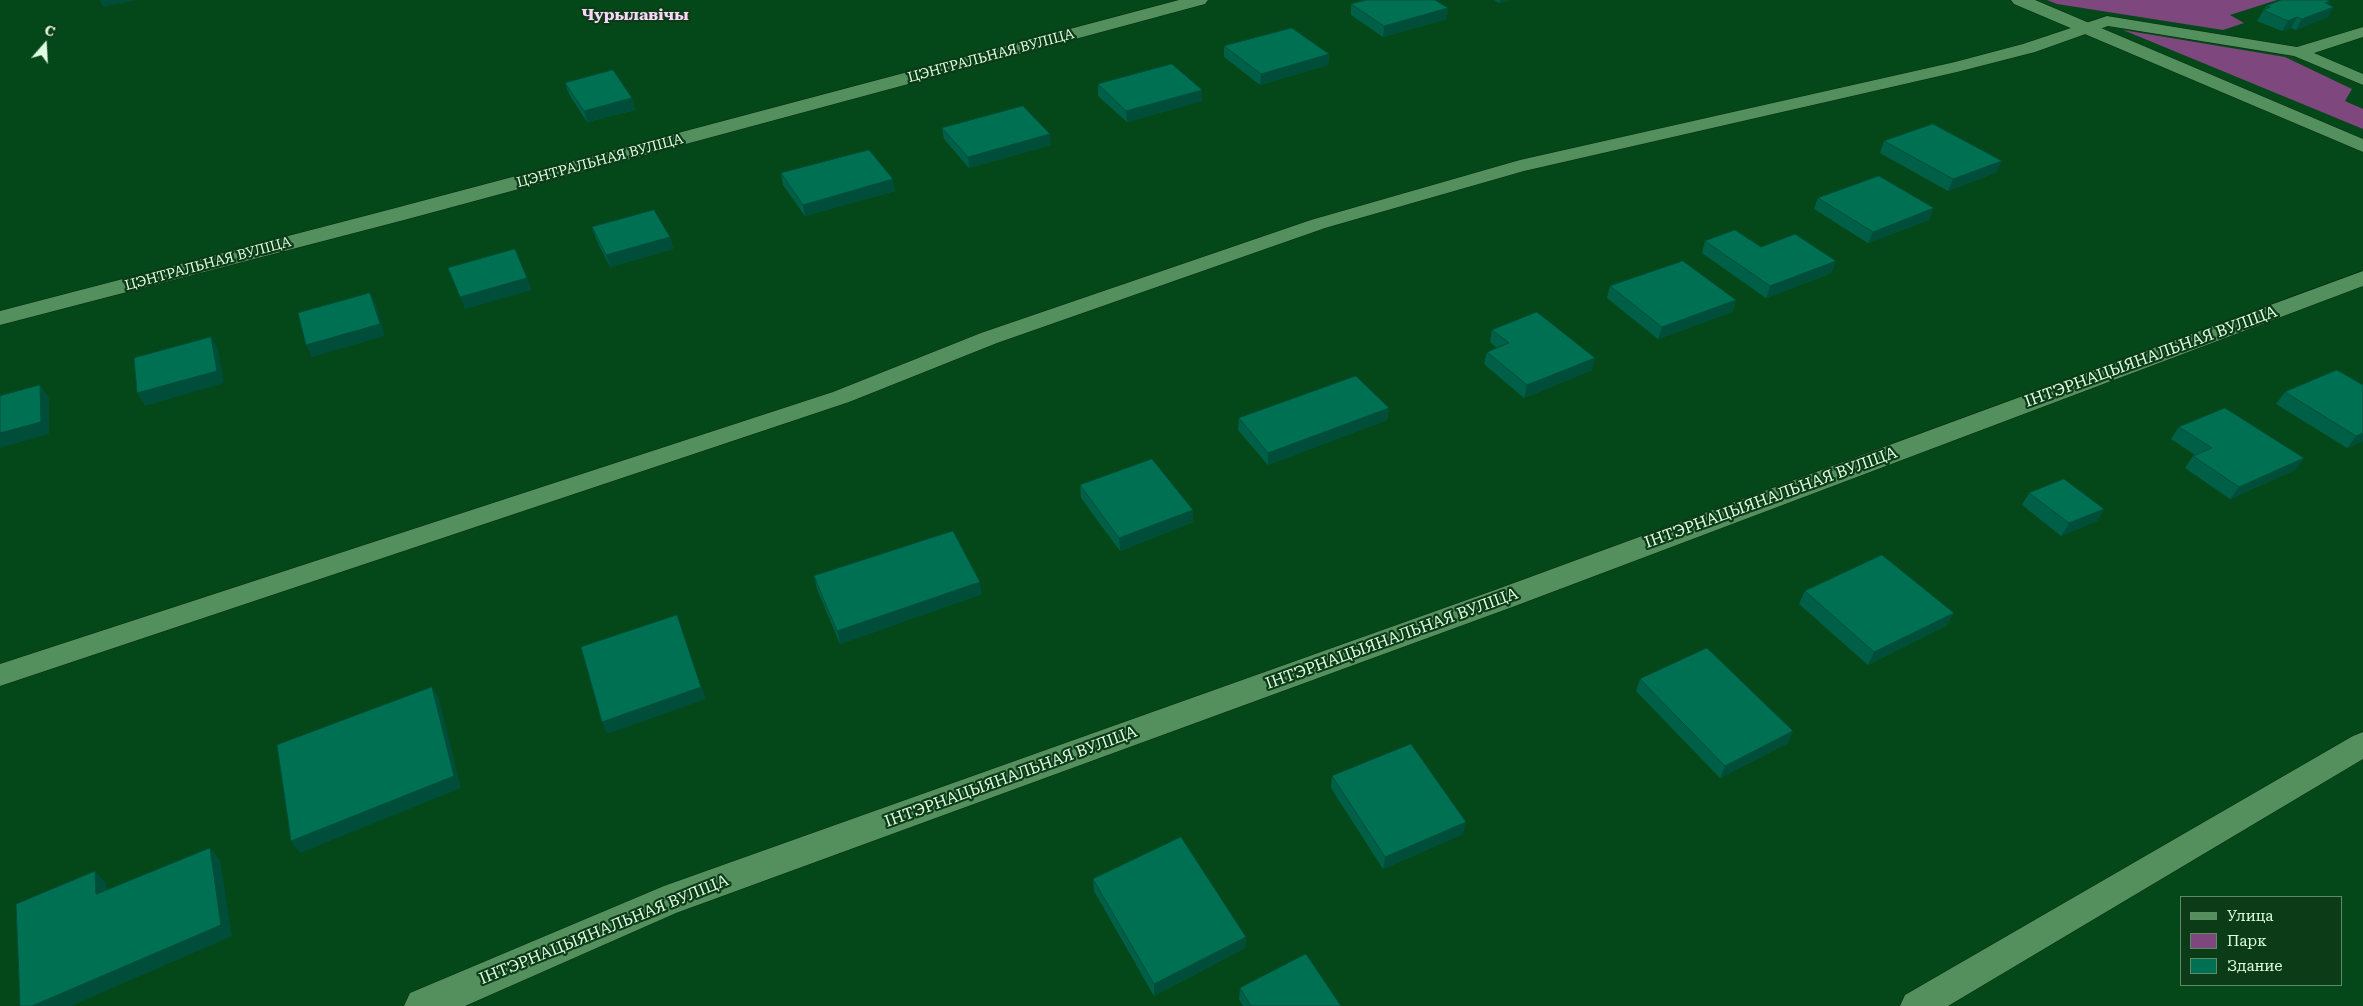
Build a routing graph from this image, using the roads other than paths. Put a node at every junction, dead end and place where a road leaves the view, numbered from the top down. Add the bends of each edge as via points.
1 (1199, 0) edge
2 (2020, 0) edge
3 (2085, 27) junction
4 (2363, 32) edge
5 (2298, 52) junction
6 (2363, 80) edge
7 (2363, 146) edge
8 (2363, 278) edge
9 (0, 318) edge
10 (0, 675) edge
11 (2363, 744) edge
12 (423, 1006) edge
13 (1917, 1006) edge

1 - 9 street, ЦЭНТРАЛЬНАЯ ВУЛІЦА via 406,213
2 - 3 street
3 - 5 lane via 2107,21
3 - 7 street
3 - 10 lane via 2029,48 1957,67 1520,166 1318,224 989,338 841,397
4 - 5 lane
5 - 6 lane
8 - 12 street, ІНТЭРНАЦЫЯНАЛЬНАЯ ВУЛІЦА via 1505,598 664,902
11 - 13 lane

